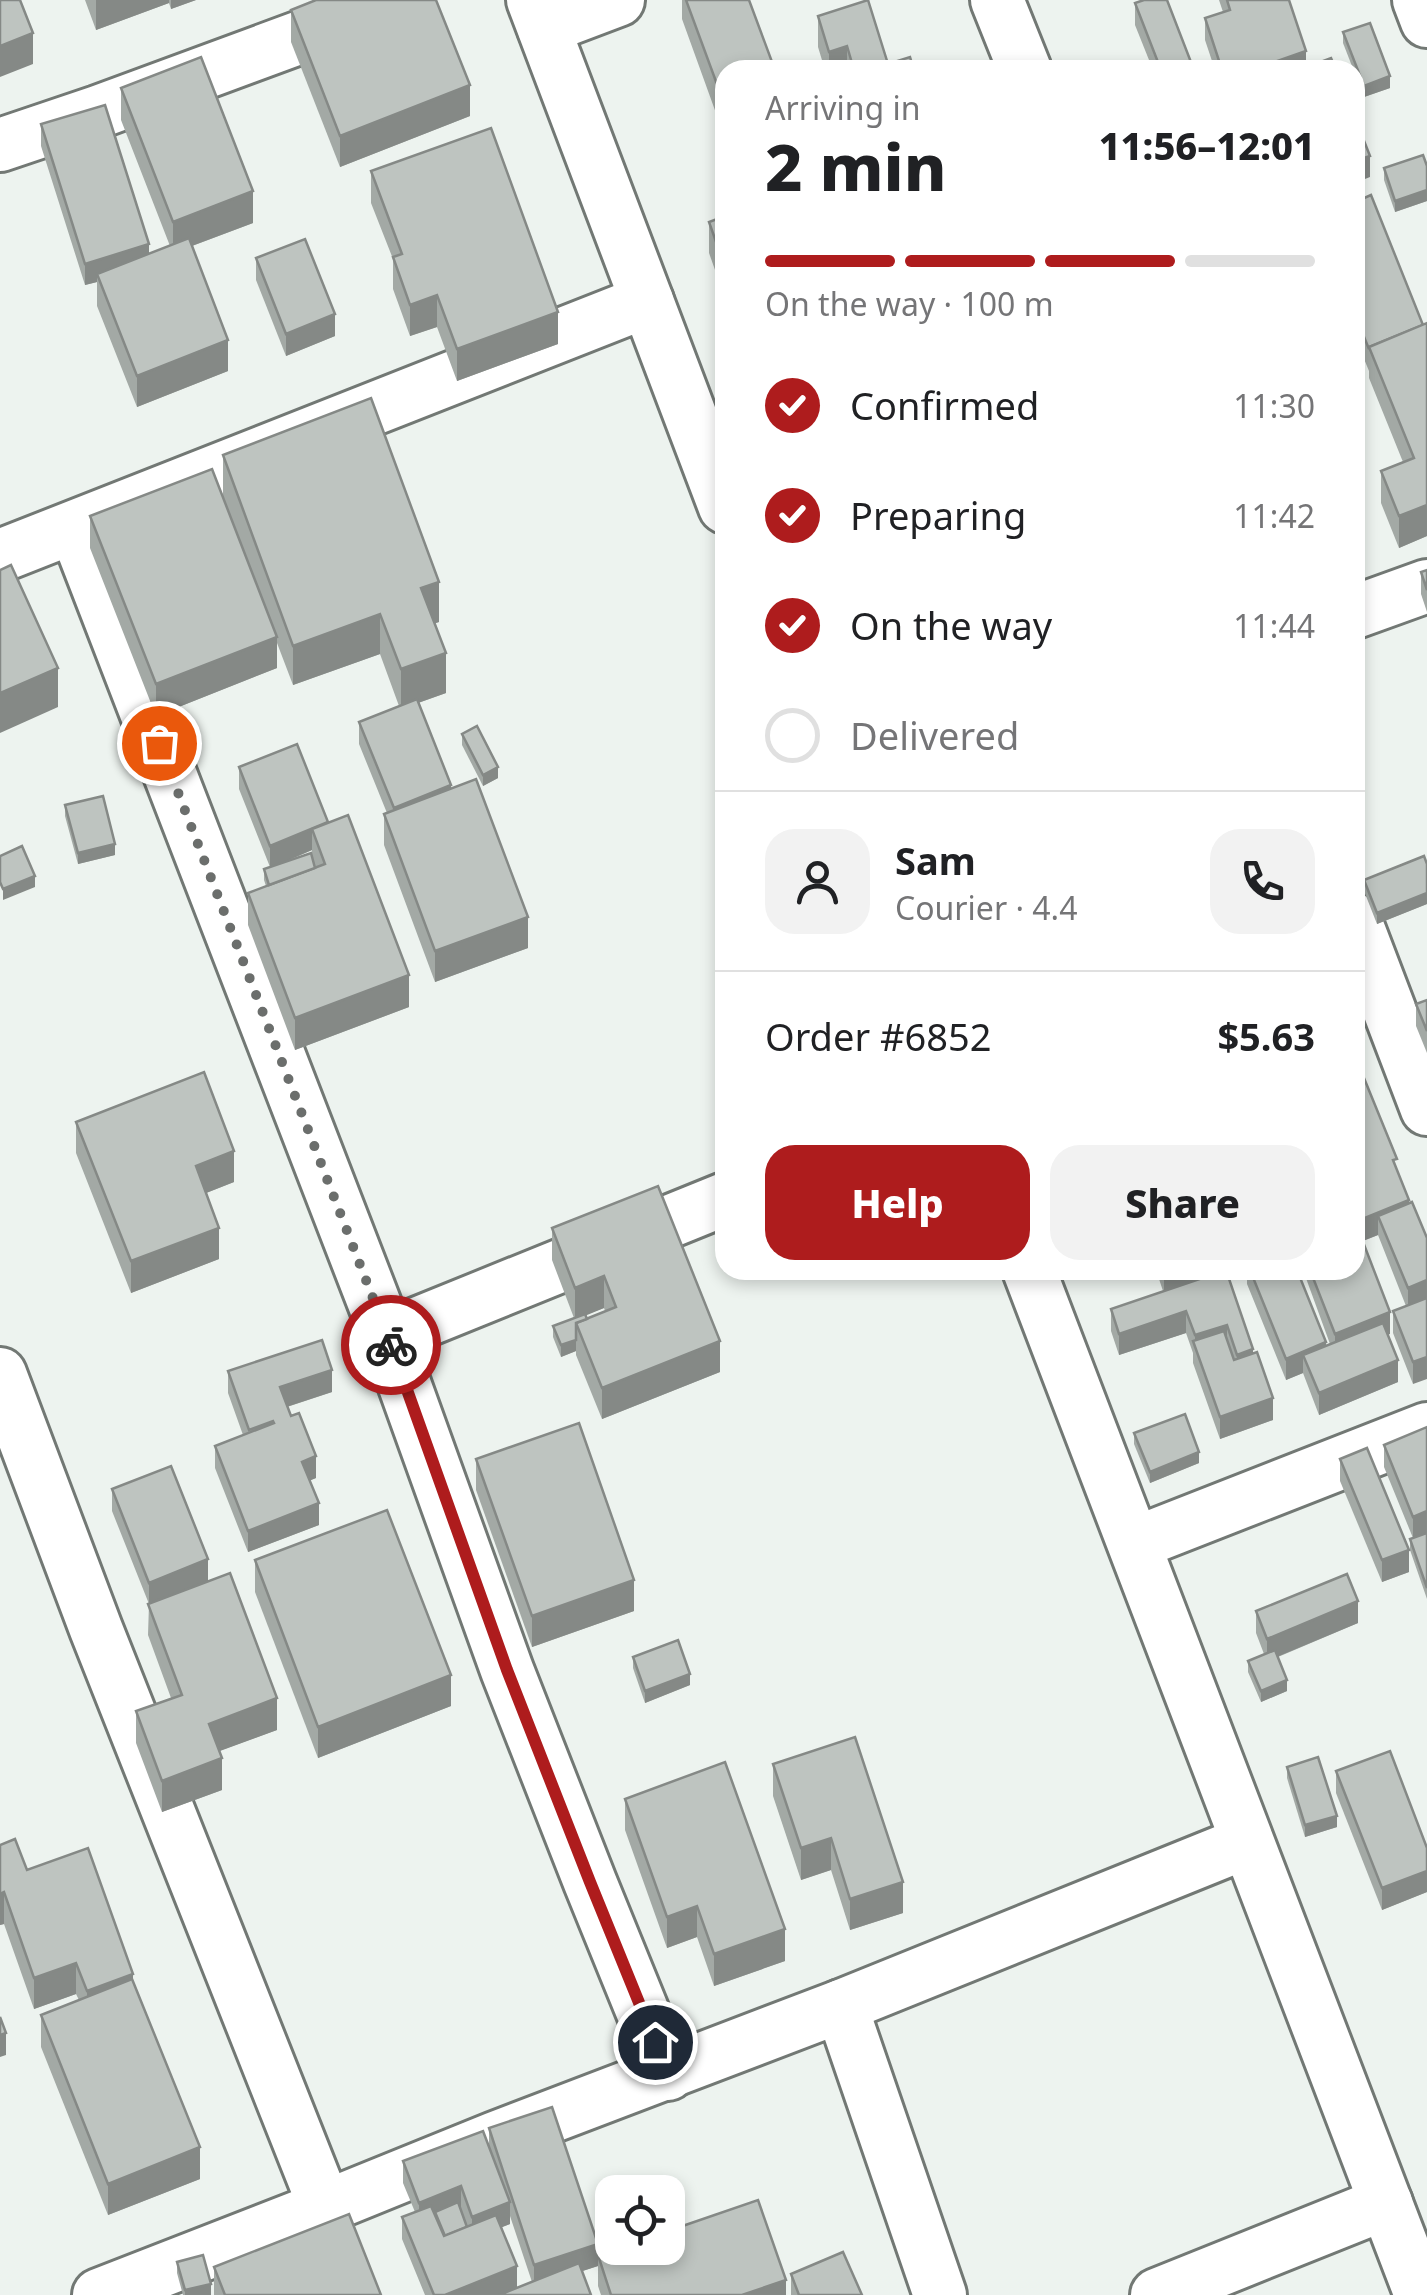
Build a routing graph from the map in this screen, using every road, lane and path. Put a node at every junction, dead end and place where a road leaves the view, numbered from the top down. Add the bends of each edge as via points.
1 (400, 0) edge
2 (618, 0) edge
3 (997, 0) edge
4 (1419, 0) edge
5 (539, 14) edge
6 (1427, 21) edge
7 (1021, 60) edge
8 (0, 145) edge
9 (648, 300) junction
10 (715, 480) edge
11 (75, 528) junction
12 (0, 556) edge
13 (1427, 586) edge
14 (1365, 608) edge
15 (1365, 946) edge
16 (1427, 1109) edge
17 (715, 1203) edge
18 (1034, 1280) edge
19 (388, 1336) junction
20 (0, 1374) edge
21 (1427, 1429) edge
22 (10, 1432) edge
23 (1136, 1543) junction
24 (1247, 1842) junction
25 (841, 2006) junction
26 (668, 2074) junction
27 (1386, 2203) junction
28 (325, 2207) junction
29 (1423, 2294) edge
30 (99, 2295) edge
31 (940, 2295) edge
32 (1156, 2295) edge

1 - 8 street
2 - 5 street
3 - 7 street
4 - 6 street
5 - 9 street
9 - 10 street
9 - 11 street
11 - 12 street
11 - 19 street
13 - 14 street
15 - 16 street
17 - 19 street
18 - 23 street
19 - 26 street via 507,1670
20 - 22 street
21 - 23 street
22 - 28 street via 96,1629
23 - 24 street
24 - 25 street
24 - 27 street
25 - 26 street
25 - 31 street
26 - 28 street
27 - 29 street
27 - 32 street
28 - 30 street

